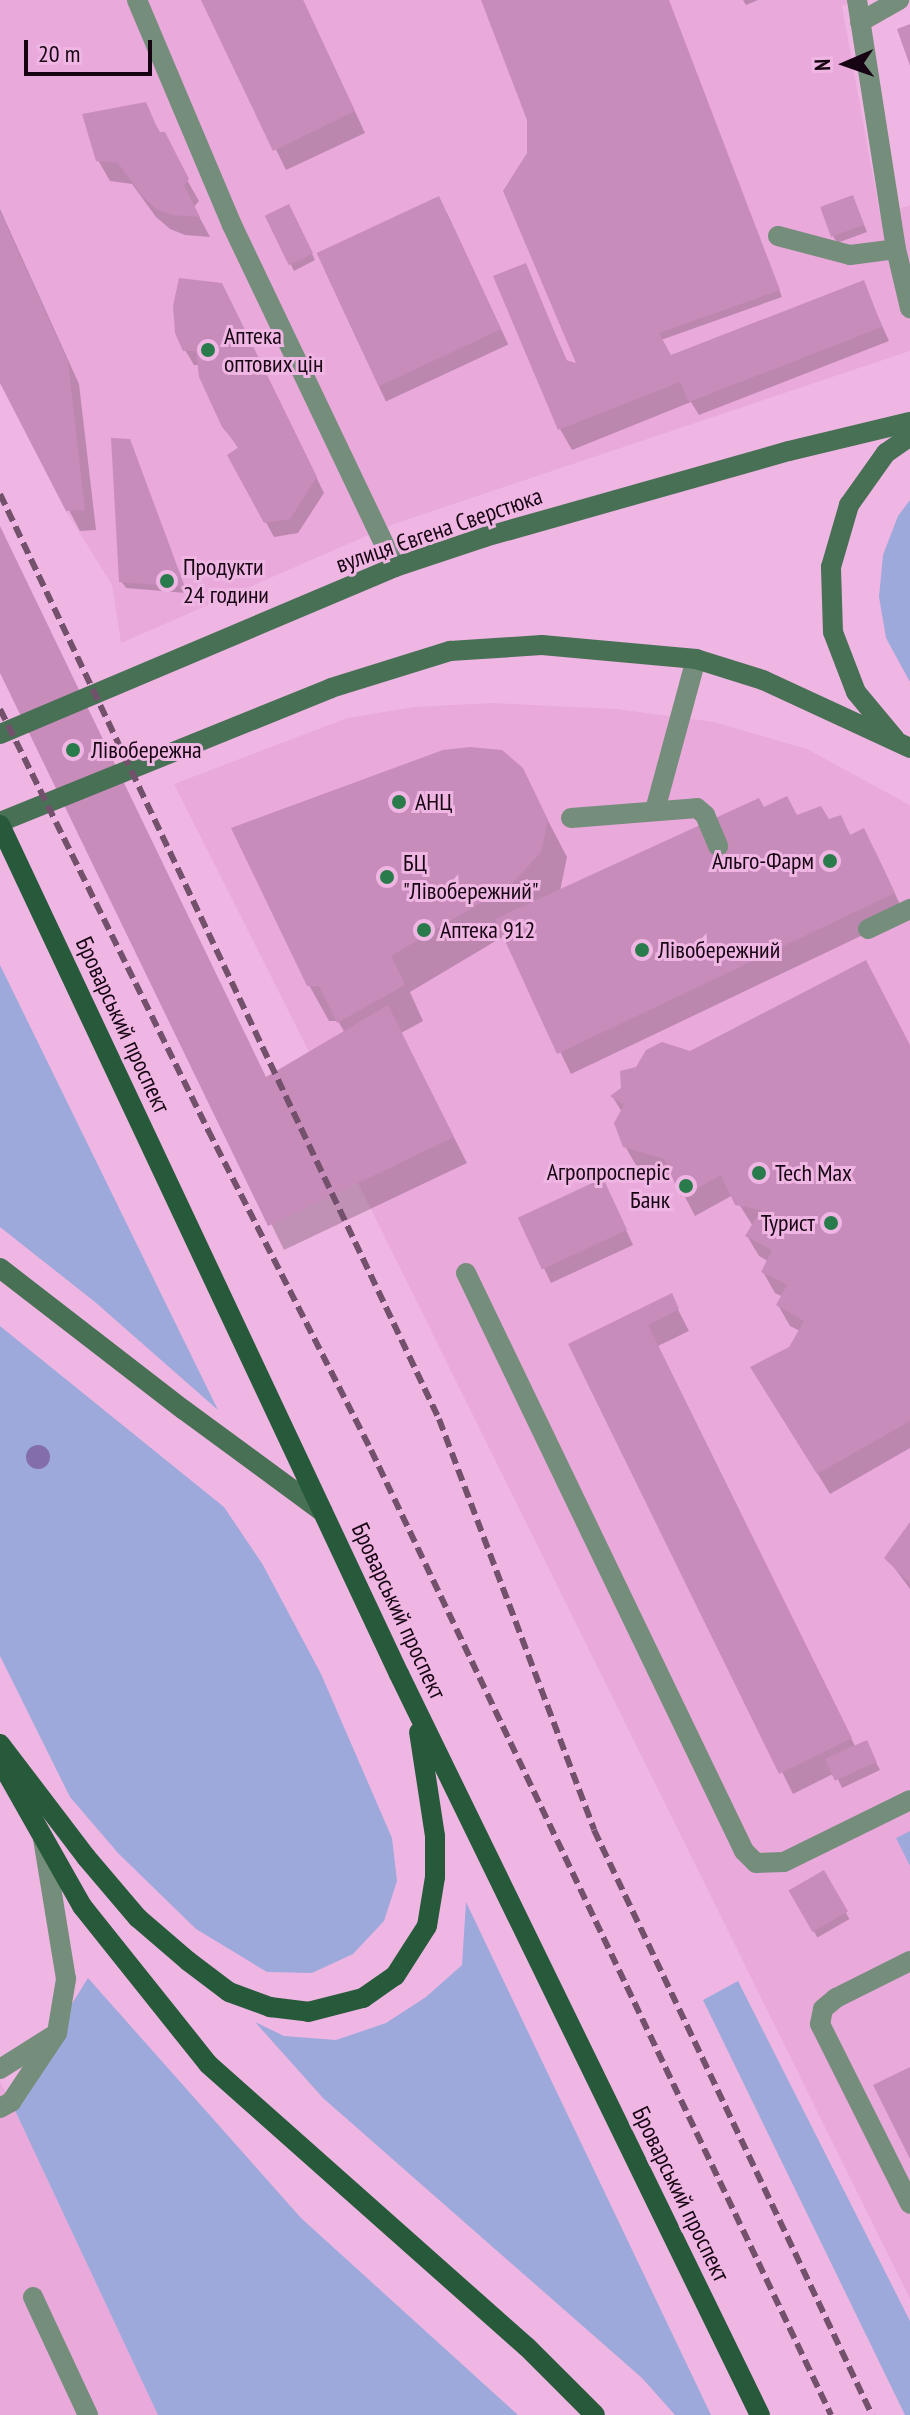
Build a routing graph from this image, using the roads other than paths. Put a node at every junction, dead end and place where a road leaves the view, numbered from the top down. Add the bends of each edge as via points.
1 (137, 0) edge
2 (857, 0) edge
3 (899, 0) edge
4 (860, 22) junction
5 (778, 236) dead end
6 (896, 249) junction
7 (910, 308) edge
8 (910, 422) edge
9 (910, 436) edge
10 (395, 567) junction
11 (696, 659) junction
12 (0, 734) edge
13 (904, 745) edge
14 (655, 810) junction
15 (571, 818) dead end
16 (0, 824) edge
17 (718, 846) dead end
18 (910, 909) edge
19 (868, 929) dead end
20 (0, 1268) edge
21 (466, 1273) dead end
22 (323, 1512) junction
23 (411, 1699) junction
24 (0, 1744) edge
25 (0, 1761) edge
26 (910, 1800) edge
27 (43, 1839) junction
28 (910, 1961) edge
29 (57, 2033) junction
30 (0, 2069) edge
31 (0, 2108) edge
32 (910, 2204) edge
33 (33, 2297) dead end
34 (88, 2415) edge
35 (595, 2415) edge
36 (760, 2415) edge

1 - 10 lane via 232,225
2 - 4 lane
3 - 4 lane
4 - 6 lane
5 - 6 lane via 850,255
6 - 7 lane
8 - 10 main road, вулиця Євгена Сверстюка via 713,472
9 - 13 main road via 886,453 849,505 831,567 833,632 856,692
10 - 12 main road, вулиця Євгена Сверстюка
11 - 13 main road via 763,680
11 - 14 lane
11 - 16 main road via 542,645 450,651 331,688
14 - 15 lane
14 - 17 lane via 702,811
16 - 22 main road, Броварський проспект
18 - 19 lane
20 - 22 main road
21 - 26 lane via 744,1851 756,1863 784,1862
22 - 23 main road, Броварський проспект
23 - 24 main road via 426,1760 435,1836 427,1926 395,1976 363,1998 308,2012 270,2007 229,1992 138,1918
23 - 36 main road, Броварський проспект
25 - 27 main road
27 - 29 lane via 66,1979
27 - 35 main road via 82,1906 208,2064 527,2347
28 - 32 lane via 836,1998 823,2009 820,2024
29 - 30 lane
29 - 31 lane via 11,2102
33 - 34 lane

